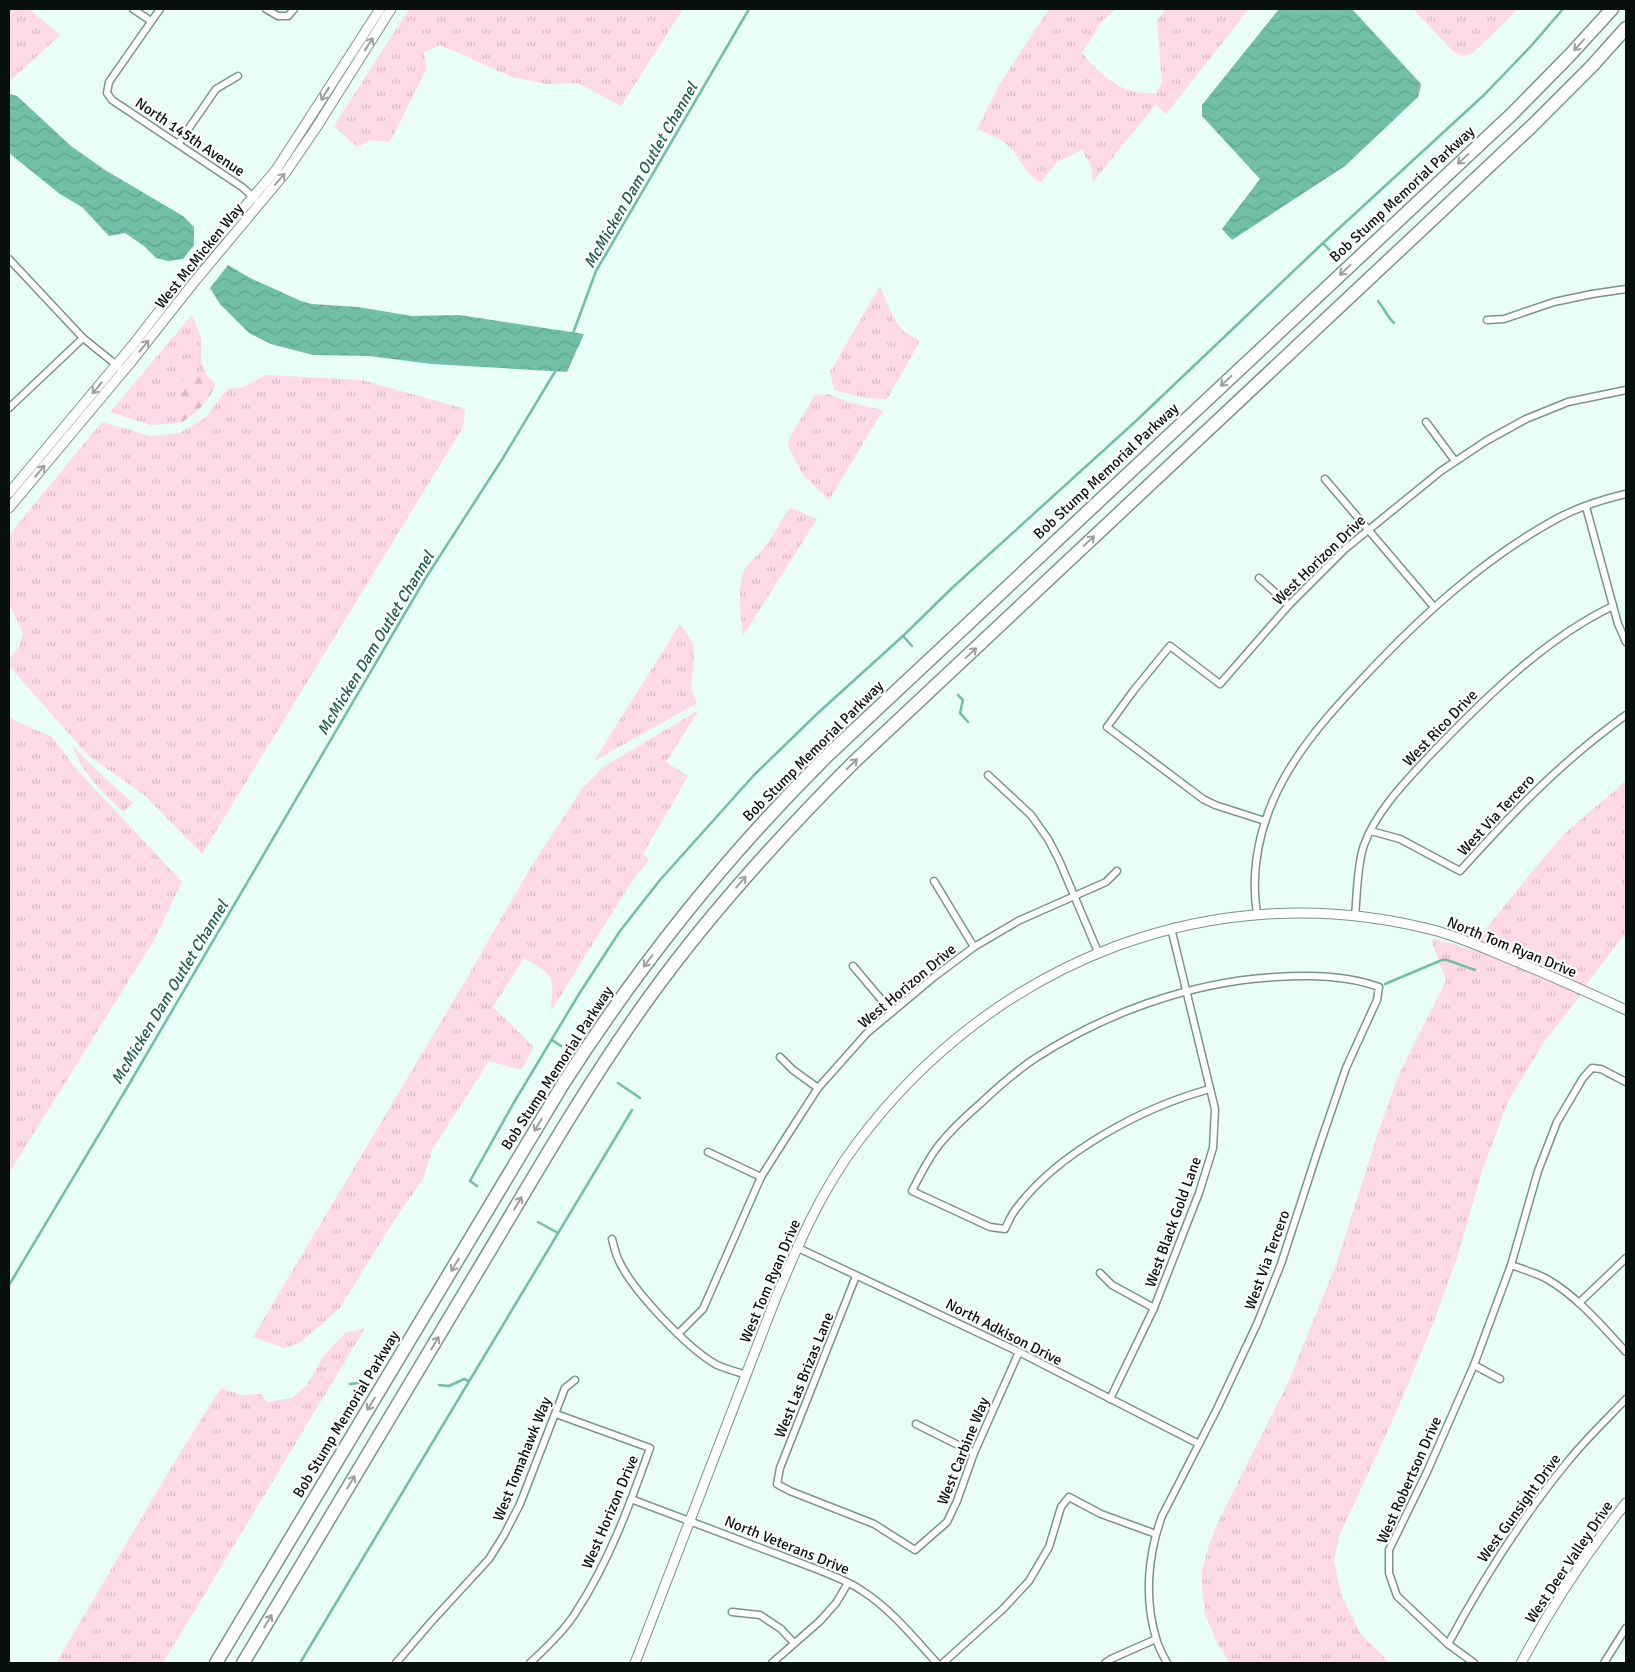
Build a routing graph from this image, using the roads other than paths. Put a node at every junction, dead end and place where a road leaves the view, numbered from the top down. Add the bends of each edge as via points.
1 (133, 9) edge
2 (160, 9) edge
3 (266, 9) edge
4 (294, 9) edge
5 (380, 9) edge
6 (391, 9) edge
7 (1612, 9) edge
8 (151, 21) junction
9 (1626, 28) edge
10 (238, 76) dead end
11 (178, 144) junction
12 (253, 196) junction
13 (260, 203) junction
14 (9, 259) edge
15 (1626, 289) edge
16 (1487, 320) dead end
17 (84, 338) junction
18 (120, 368) junction
19 (1626, 390) edge
20 (9, 408) edge
21 (1426, 422) dead end
22 (1455, 461) junction
23 (1325, 479) dead end
24 (9, 493) edge
25 (1626, 494) edge
26 (1586, 507) junction
27 (9, 508) edge
28 (1367, 530) junction
29 (1259, 578) dead end
30 (1289, 605) junction
31 (1612, 606) junction
32 (1434, 607) junction
33 (1626, 642) edge
34 (1626, 715) edge
35 (988, 775) dead end
36 (1265, 821) junction
37 (1371, 831) junction
38 (1117, 871) dead end
39 (934, 881) dead end
40 (1073, 896) junction
41 (1257, 914) junction
42 (1355, 916) junction
43 (1171, 928) junction
44 (974, 947) junction
45 (1098, 952) junction
46 (853, 966) dead end
47 (1186, 991) junction
48 (1626, 1010) edge
49 (892, 1012) junction
50 (780, 1057) dead end
51 (1626, 1082) edge
52 (818, 1088) junction
53 (1210, 1089) junction
54 (708, 1152) dead end
55 (761, 1177) junction
56 (612, 1239) dead end
57 (796, 1247) junction
58 (1626, 1258) edge
59 (1511, 1264) junction
60 (1100, 1272) dead end
61 (856, 1276) junction
62 (1579, 1303) junction
63 (1154, 1308) junction
64 (678, 1334) junction
65 (1019, 1352) junction
66 (1626, 1352) edge
67 (1474, 1365) junction
68 (746, 1375) junction
69 (1500, 1379) dead end
70 (575, 1380) dead end
71 (1110, 1399) junction
72 (1626, 1399) edge
73 (556, 1414) junction
74 (916, 1424) dead end
75 (1199, 1444) junction
76 (974, 1453) junction
77 (631, 1499) junction
78 (1626, 1503) edge
79 (690, 1520) junction
80 (1156, 1534) junction
81 (915, 1550) joint
82 (848, 1583) junction
83 (732, 1612) dead end
84 (1626, 1628) edge
85 (1156, 1640) junction
86 (794, 1643) junction
87 (1448, 1644) junction
88 (534, 1662) edge
89 (216, 1663) edge
90 (243, 1663) edge
91 (396, 1663) edge
92 (635, 1663) edge
93 (772, 1663) edge
94 (937, 1663) edge
95 (943, 1663) edge
96 (1105, 1663) edge
97 (1167, 1663) edge
98 (1474, 1663) edge
99 (1521, 1663) edge
100 (1604, 1663) edge

1 - 8 street
2 - 8 street
3 - 4 street via 281,17 288,16
5 -> 12 street, West McMicken Way via 276,170
13 -> 6 street, West McMicken Way via 300,154
7 -> 89 highway, Bob Stump Memorial Parkway via 1511,114 829,754 765,819 712,880 616,1004 563,1084
8 - 11 street, North 145th Avenue via 109,82 107,93 112,100
90 -> 9 highway via 580,1101 653,993 733,891 853,763 1533,125
10 - 11 street via 216,89
11 - 12 street, North 145th Avenue
12 - 13 street, North 145th Avenue
12 - 18 street, West McMicken Way via 192,268
18 -> 13 street, West McMicken Way
14 - 17 street
15 - 16 street via 1554,302 1504,319
17 - 18 street
17 - 20 street
18 -> 24 street, West McMicken Way
27 -> 18 street, West McMicken Way
19 - 22 street, West Horizon Drive via 1568,402 1526,419
21 - 22 street
22 - 28 street, West Horizon Drive
23 - 28 street
25 - 26 street
26 - 31 street
26 - 32 street via 1530,534
28 - 30 street, West Horizon Drive
28 - 32 street
29 - 30 street
30 - 36 street, West Horizon Drive via 1220,684 1170,646 1108,727 1203,799
31 - 33 street
31 - 37 street, West Rico Drive via 1587,619 1542,651 1472,711 1403,785
32 - 36 street via 1390,648 1327,717 1296,758
34 - 37 street, West Via Tercero via 1591,740 1540,785 1460,871 1400,839
35 - 40 street via 1031,815 1059,860
36 - 41 street via 1258,849 1254,891
37 - 42 street, West Rico Drive via 1363,846
38 - 40 street, West Horizon Drive via 1106,882
39 - 44 street
40 - 44 street, West Horizon Drive via 1018,921
40 - 45 street
41 - 42 street, West Tom Ryan Drive
41 - 43 street, West Tom Ryan Drive
42 - 48 street, North Tom Ryan Drive via 1438,932 1510,958
43 - 45 street, West Tom Ryan Drive
43 - 47 street, West Black Gold Lane
44 - 49 street, West Horizon Drive
45 - 57 street, West Tom Ryan Drive via 1015,997 938,1054 857,1142 832,1180
46 - 49 street
47 - 53 street, West Black Gold Lane
47 - 53 street via 1078,1033 1033,1060 959,1123 938,1146 912,1191 990,1226 1004,1229 1015,1210 1040,1181 1066,1159 1125,1123 1184,1096
47 - 75 street, West Via Tercero via 1248,978 1314,975 1360,980 1379,987 1378,1000 1346,1068 1281,1264 1257,1324
49 - 52 street, West Horizon Drive via 868,1033
50 - 52 street
51 - 59 street, West Robertson Drive via 1592,1068 1583,1078 1557,1122 1538,1171
52 - 55 street, West Horizon Drive
53 - 63 street, West Black Gold Lane via 1215,1109 1213,1148
54 - 55 street
55 - 64 street, West Horizon Drive via 703,1309
56 - 64 street via 619,1262 634,1285
57 - 61 street, North Adkison Drive
57 - 68 street, West Tom Ryan Drive
58 - 62 street
59 - 62 street via 1546,1278
59 - 67 street, West Robertson Drive
60 - 63 street via 1112,1285
61 - 65 street, North Adkison Drive
61 - 81 street, West Las Brizas Lane via 780,1468 777,1484 874,1524
62 - 66 street
63 - 71 street, West Black Gold Lane
64 - 68 street via 718,1365
65 - 71 street, North Adkison Drive
65 - 76 street, West Carbine Way
67 - 69 street
67 - 87 street, West Robertson Drive via 1389,1550 1389,1574 1397,1596
68 - 79 street, West Tom Ryan Drive
70 - 73 street, West Tomahawk Way via 565,1388
71 - 75 street, North Adkison Drive
72 - 87 street, West Gunsight Drive via 1569,1459 1540,1496 1498,1556
73 - 77 street, West Horizon Drive via 650,1448
73 - 91 street, West Tomahawk Way via 520,1504 489,1559
74 - 76 street
75 - 80 street, West Via Tercero
76 - 81 street, West Carbine Way via 947,1522
77 - 79 street, North Veterans Drive
77 - 88 street, West Horizon Drive via 609,1553 575,1614
78 - 99 street, West Deer Valley Drive via 1571,1579
79 - 82 street, North Veterans Drive
79 - 92 street, West Tom Ryan Drive
80 - 85 street, West Via Tercero via 1150,1560 1150,1612
80 - 95 street via 1101,1514 1069,1497 1061,1508 1049,1548 1029,1580 1003,1609
82 - 86 street via 820,1621
82 - 94 street, North Veterans Drive via 888,1611
83 - 86 street via 760,1615
84 - 100 street
85 - 96 street
85 - 97 street, West Via Tercero
86 - 93 street
87 - 98 street, West Robertson Drive

